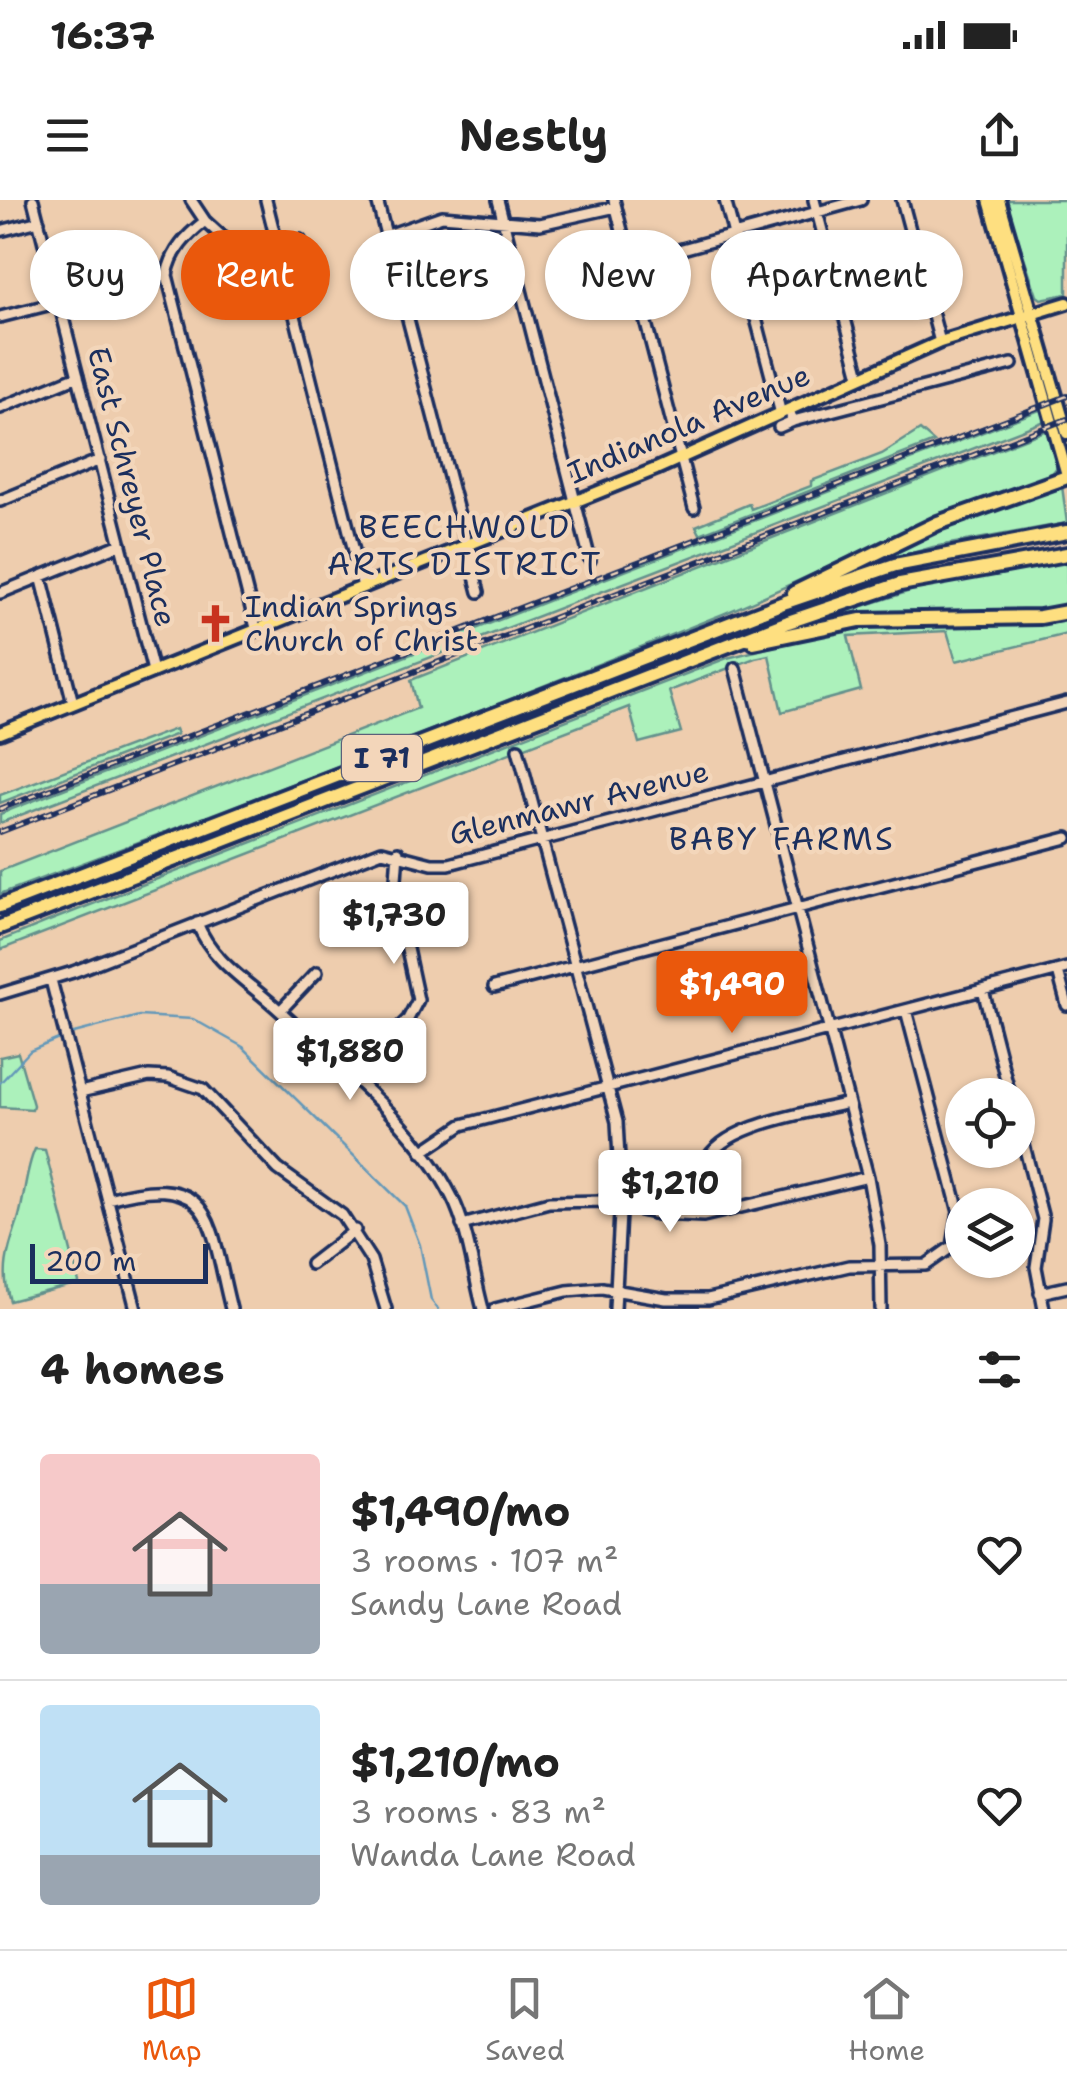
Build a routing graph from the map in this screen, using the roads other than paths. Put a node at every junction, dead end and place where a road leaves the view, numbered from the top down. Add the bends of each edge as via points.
1 (34, 200) edge
2 (190, 200) edge
3 (266, 200) edge
4 (376, 200) edge
5 (498, 200) edge
6 (725, 200) edge
7 (814, 200) edge
8 (860, 200) edge
9 (902, 200) edge
10 (988, 200) edge
11 (999, 200) edge
12 (615, 204) edge
13 (817, 212) junction
14 (39, 220) junction
15 (504, 221) junction
16 (205, 222) junction
17 (42, 230) edge
18 (214, 230) edge
19 (273, 230) edge
20 (384, 230) edge
21 (403, 230) edge
22 (622, 230) edge
23 (733, 230) edge
24 (752, 230) edge
25 (0, 231) edge
26 (168, 275) junction
27 (161, 277) edge
28 (1067, 303) edge
29 (30, 310) edge
30 (1028, 313) junction
31 (0, 317) edge
32 (64, 320) edge
33 (296, 320) edge
34 (407, 320) edge
35 (646, 320) edge
36 (760, 320) edge
37 (940, 342) junction
38 (1012, 364) dead end
39 (78, 376) junction
40 (860, 376) junction
41 (0, 408) edge
42 (788, 415) junction
43 (779, 426) dead end
44 (1067, 433) edge
45 (681, 458) junction
46 (100, 460) junction
47 (1067, 476) edge
48 (575, 500) junction
49 (0, 501) edge
50 (694, 508) dead end
51 (1064, 532) edge
52 (121, 544) junction
53 (465, 545) junction
54 (1066, 554) edge
55 (590, 560) dead end
56 (41, 576) junction
57 (364, 586) junction
58 (478, 592) dead end
59 (0, 593) edge
60 (1066, 612) edge
61 (757, 613) junction
62 (256, 628) junction
63 (703, 655) junction
64 (735, 668) dead end
65 (153, 671) junction
66 (74, 703) junction
67 (1067, 703) edge
68 (0, 733) edge
69 (518, 749) dead end
70 (764, 782) junction
71 (1067, 838) edge
72 (543, 839) junction
73 (398, 852) junction
74 (99, 890) junction
75 (0, 904) edge
76 (796, 908) junction
77 (197, 923) junction
78 (0, 928) edge
79 (0, 937) edge
80 (575, 965) junction
81 (1062, 970) edge
82 (317, 972) dead end
83 (51, 980) junction
84 (494, 987) dead end
85 (983, 990) junction
86 (0, 994) edge
87 (1067, 1004) edge
88 (906, 1010) junction
89 (280, 1011) junction
90 (829, 1031) junction
91 (351, 1077) junction
92 (1006, 1078) edge
93 (608, 1088) junction
94 (80, 1092) junction
95 (848, 1103) junction
96 (422, 1152) junction
97 (1030, 1168) edge
98 (868, 1176) junction
99 (108, 1199) junction
100 (620, 1205) junction
101 (703, 1216) junction
102 (462, 1225) junction
103 (354, 1230) junction
104 (312, 1264) dead end
105 (881, 1266) junction
106 (1067, 1286) edge
107 (615, 1290) junction
108 (1040, 1293) junction
109 (136, 1309) edge
110 (230, 1309) edge
111 (386, 1309) edge
112 (483, 1309) edge
113 (496, 1309) edge
114 (615, 1309) edge
115 (880, 1309) edge
116 (1044, 1309) edge

1 - 14 street, East Schreyer Place
2 - 16 street
3 - 19 street
4 - 20 street
5 - 15 street
6 - 23 street
7 - 13 street
8 - 13 street
9 - 37 street
10 - 30 main road
11 - 30 main road
12 - 15 street via 540,224
12 - 22 street
13 - 24 street
13 - 40 street
14 - 17 street, East Schreyer Place
14 - 25 street
15 - 21 street via 442,216
15 - 48 street
16 - 18 street
16 - 26 street via 185,237
26 - 27 street
26 - 62 street
28 - 30 main road, Indianola Avenue
29 - 31 street
30 - 37 main road, Indianola Avenue
30 - 44 main road
30 - 47 main road
32 - 39 street, East Schreyer Place
33 - 57 street
34 - 53 street
35 - 45 street
36 - 42 street
37 - 40 main road, Indianola Avenue
38 - 42 street
39 - 41 street
39 - 46 street, East Schreyer Place
40 - 42 main road, Indianola Avenue
42 - 43 street
42 - 45 main road, Indianola Avenue
45 - 48 main road, Indianola Avenue
45 - 50 street
46 - 49 street
46 - 52 street, East Schreyer Place
47 - 61 highway via 938,523
48 - 53 main road, Indianola Avenue
48 - 55 street
51 - 61 highway, I 71 via 894,566
52 - 56 street
52 - 65 street, East Schreyer Place
53 - 57 main road, Indianola Avenue
53 - 58 street
54 - 63 highway, I 71 via 900,584
56 - 59 street
56 - 66 street
57 - 62 main road, Indianola Avenue
60 - 63 highway via 860,620
61 - 75 highway, I 71
62 - 65 main road, Indianola Avenue
63 - 74 highway, I 71
64 - 70 street
65 - 66 main road, Indianola Avenue
66 - 68 main road, Indianola Avenue
67 - 70 street, Glenmawr Avenue
69 - 72 street
70 - 72 street, Glenmawr Avenue
70 - 76 street
71 - 76 street
72 - 73 street, Glenmawr Avenue via 449,864
72 - 80 street
73 - 77 street, Glenmawr Avenue via 370,854
73 - 91 street via 395,894 418,1000
74 - 78 highway, I 71
74 - 79 highway
76 - 80 street
76 - 90 street
77 - 83 street, Glenmawr Avenue
77 - 89 street via 217,960
80 - 84 street
80 - 93 street
81 - 85 street
81 - 87 street
82 - 89 street
83 - 86 street, Glenmawr Avenue
83 - 94 street
85 - 88 street
85 - 92 street
88 - 90 street
88 - 105 street via 960,1224 953,1246 935,1262
89 - 91 street
90 - 93 street
90 - 95 street
91 - 96 street
93 - 96 street via 453,1128
93 - 100 street via 617,1122
94 - 99 street
94 - 103 street via 149,1076 203,1090 256,1148
95 - 98 street
95 - 101 street via 719,1142 702,1175
96 - 102 street
97 - 108 street via 1043,1219 1036,1268
98 - 101 street
98 - 105 street
99 - 109 street
99 - 110 street via 156,1187 192,1199 210,1225
100 - 101 street
100 - 102 street via 549,1202
100 - 107 street
102 - 112 street
103 - 104 street
103 - 111 street
105 - 107 street via 826,1270 708,1299
105 - 115 street
106 - 108 street
107 - 113 street via 566,1290
107 - 114 street
108 - 116 street

